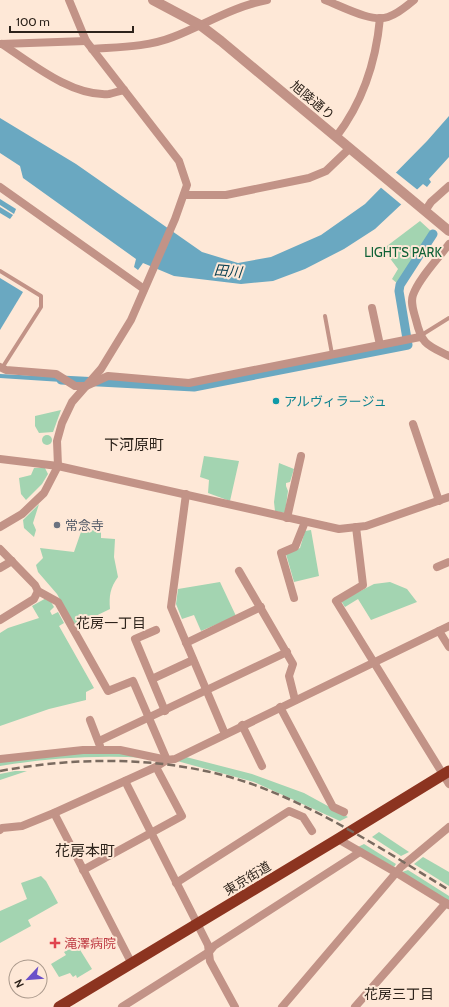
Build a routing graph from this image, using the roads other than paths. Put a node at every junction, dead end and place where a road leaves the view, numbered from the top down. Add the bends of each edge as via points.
1 (69, 0) edge
2 (153, 0) edge
3 (267, 0) edge
4 (325, 0) edge
5 (414, 0) edge
6 (380, 18) junction
7 (200, 25) junction
8 (86, 41) junction
9 (1, 44) edge
10 (92, 49) junction
11 (124, 90) junction
12 (336, 137) junction
13 (350, 148) junction
14 (449, 186) edge
15 (0, 187) edge
16 (184, 195) junction
17 (425, 211) junction
18 (449, 231) edge
19 (449, 244) edge
20 (0, 270) edge
21 (144, 289) junction
22 (372, 308) dead end
23 (325, 316) dead end
24 (449, 318) edge
25 (420, 337) junction
26 (380, 345) junction
27 (332, 354) junction
28 (449, 356) edge
29 (1, 368) edge
30 (86, 386) junction
31 (413, 424) dead end
32 (301, 456) dead end
33 (0, 459) edge
34 (58, 466) junction
35 (186, 494) junction
36 (449, 497) edge
37 (439, 501) junction
38 (287, 518) junction
39 (305, 522) junction
40 (356, 527) junction
41 (0, 528) edge
42 (0, 549) edge
43 (12, 561) junction
44 (449, 562) edge
45 (437, 567) dead end
46 (0, 568) edge
47 (239, 571) dead end
48 (38, 591) junction
49 (294, 598) dead end
50 (261, 608) junction
51 (0, 620) edge
52 (449, 626) edge
53 (156, 630) dead end
54 (439, 631) junction
55 (186, 643) junction
56 (449, 647) edge
57 (287, 652) junction
58 (192, 660) junction
59 (374, 662) junction
60 (152, 679) junction
61 (205, 691) junction
62 (295, 700) junction
63 (280, 707) junction
64 (165, 711) junction
65 (150, 719) junction
66 (90, 720) dead end
67 (242, 725) junction
68 (224, 734) junction
69 (99, 742) junction
70 (102, 750) junction
71 (0, 759) edge
72 (166, 760) junction
73 (262, 766) dead end
74 (156, 767) junction
75 (446, 772) edge
76 (125, 781) junction
77 (449, 784) edge
78 (344, 812) dead end
79 (54, 813) junction
80 (449, 827) edge
81 (1, 828) edge
82 (312, 831) dead end
83 (151, 833) junction
84 (338, 839) junction
85 (360, 852) junction
86 (83, 870) junction
87 (397, 873) junction
88 (176, 883) junction
89 (447, 904) edge
90 (197, 924) junction
91 (209, 952) junction
92 (132, 964) junction
93 (59, 1007) edge
94 (122, 1007) edge
95 (235, 1007) edge
96 (282, 1007) edge
97 (355, 1007) edge

1 - 8 street
2 - 7 street, 旭陵通り
3 - 7 street
4 - 6 street via 367,16
5 - 6 street via 388,17
6 - 12 street via 370,76 346,124
7 - 10 street via 160,41
7 - 12 street, 旭陵通り
8 - 9 street
8 - 10 street
9 - 11 street via 56,79 79,90 108,94
10 - 11 street
11 - 16 street via 179,161 187,185
12 - 13 street, 旭陵通り
13 - 16 street via 326,172 309,178 226,194
13 - 17 street, 旭陵通り
14 - 17 street
15 - 21 street
16 - 21 street
17 - 18 street, 旭陵通り
19 - 25 street via 413,296 412,304
20 - 29 lane via 41,296 41,307
21 - 30 street via 131,320 101,369
22 - 26 street
23 - 27 lane
24 - 25 lane
25 - 26 street
25 - 28 street via 434,350
26 - 27 street
27 - 30 street via 189,383 108,376
29 - 30 street via 56,374 75,386
30 - 34 street via 72,402 62,423 57,440
31 - 37 street
32 - 38 street
33 - 34 street
34 - 35 street
34 - 41 street via 44,493 22,514
35 - 38 street
35 - 55 street via 171,608
36 - 37 street
37 - 40 street via 366,526
38 - 39 street
39 - 40 street via 339,529
39 - 49 street via 295,547 281,553
40 - 59 street via 363,585 336,601
42 - 43 street
43 - 46 street
43 - 48 street
44 - 45 street
47 - 50 street
48 - 51 street via 34,599
48 - 65 street via 58,602 108,691 133,681
50 - 55 street
50 - 57 street
52 - 54 street
53 - 60 street via 135,639
54 - 56 street
54 - 59 street
55 - 58 street
57 - 61 street
57 - 62 street via 292,664 289,676
58 - 60 street
58 - 61 street
59 - 62 street
59 - 75 street
60 - 64 street
61 - 64 street
61 - 68 street
62 - 63 street
63 - 67 street
63 - 78 street via 333,807
64 - 65 street
65 - 69 street
65 - 72 street
66 - 69 street
67 - 68 street
67 - 73 street
68 - 72 street via 175,759
69 - 70 street
70 - 71 street
70 - 72 street via 120,750
72 - 74 street
74 - 76 street
74 - 83 street via 182,816
75 - 77 street
75 - 84 highway, 東京街道
76 - 79 street
76 - 83 street
79 - 81 street via 22,826
79 - 86 street
80 - 87 street
82 - 88 street via 303,817 289,811
83 - 86 street
83 - 88 street
84 - 85 street
84 - 90 highway, 東京街道
85 - 87 street
85 - 91 street via 214,946
86 - 92 street
87 - 89 street
87 - 96 street
88 - 90 street
89 - 97 street
90 - 91 street
90 - 92 highway, 東京街道
91 - 94 street
91 - 95 street via 213,967
92 - 93 highway, 東京街道

